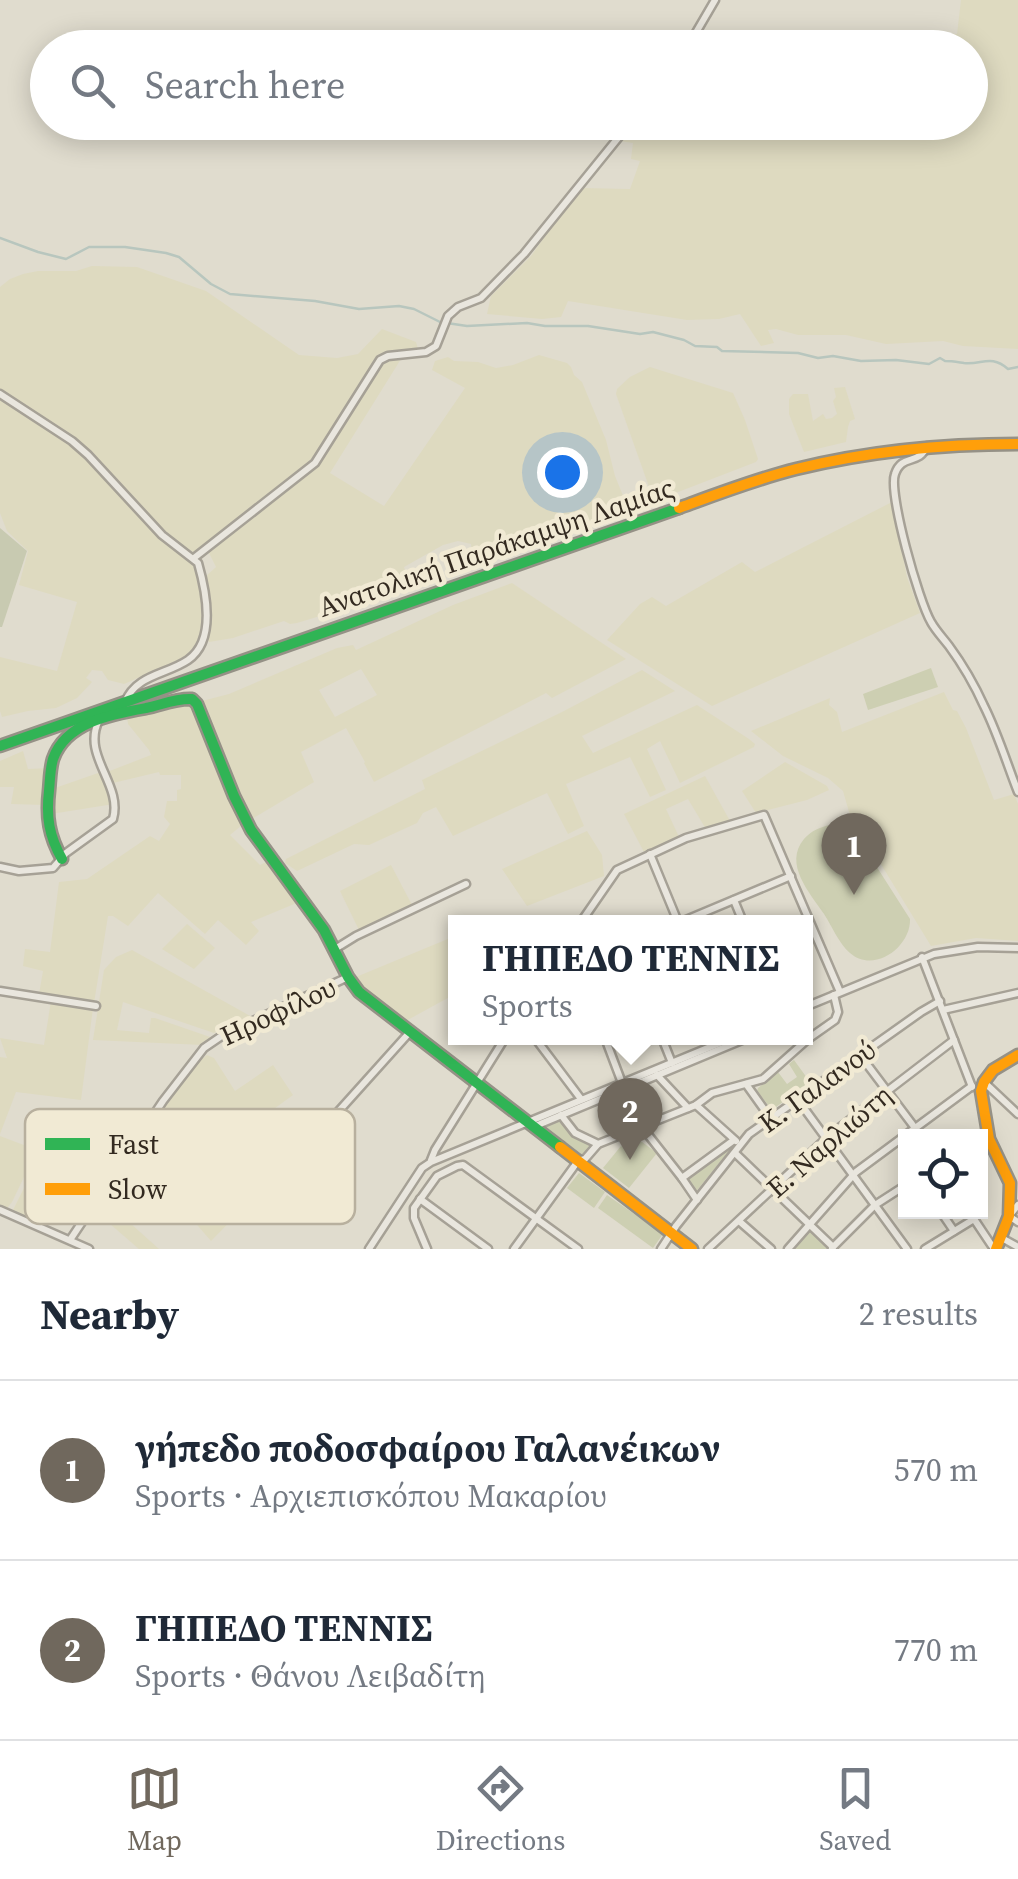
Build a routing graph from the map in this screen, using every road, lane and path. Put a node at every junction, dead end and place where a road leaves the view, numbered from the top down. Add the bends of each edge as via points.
1 (715, 0) edge
2 (697, 30) edge
3 (616, 140) edge
4 (0, 394) edge
5 (1018, 444) edge
6 (927, 446) junction
7 (194, 558) junction
8 (125, 702) junction
9 (100, 717) junction
10 (0, 746) edge
11 (1018, 792) edge
12 (650, 854) junction
13 (62, 859) junction
14 (0, 867) edge
15 (791, 876) junction
16 (466, 884) dead end
17 (734, 900) junction
18 (585, 915) edge
19 (677, 915) edge
20 (697, 915) edge
21 (740, 915) edge
22 (806, 915) edge
23 (813, 932) edge
24 (1015, 948) edge
25 (335, 949) junction
26 (922, 957) junction
27 (1018, 960) edge
28 (348, 977) junction
29 (0, 991) edge
30 (1018, 993) edge
31 (837, 994) junction
32 (940, 1001) junction
33 (813, 1004) edge
34 (96, 1006) dead end
35 (943, 1010) junction
36 (409, 1033) junction
37 (813, 1035) edge
38 (954, 1040) junction
39 (500, 1045) edge
40 (540, 1045) edge
41 (608, 1045) edge
42 (665, 1045) edge
43 (713, 1045) edge
44 (730, 1045) edge
45 (800, 1045) edge
46 (860, 1055) junction
47 (1018, 1055) edge
48 (672, 1063) junction
49 (657, 1075) junction
50 (476, 1082) junction
51 (622, 1083) junction
52 (746, 1084) junction
53 (979, 1086) junction
54 (887, 1090) junction
55 (581, 1099) junction
56 (798, 1100) junction
57 (692, 1106) junction
58 (157, 1109) edge
59 (341, 1109) edge
60 (1018, 1114) edge
61 (560, 1115) junction
62 (771, 1119) junction
63 (530, 1124) junction
64 (642, 1127) junction
65 (914, 1128) junction
66 (983, 1129) edge
67 (826, 1138) junction
68 (737, 1142) junction
69 (988, 1142) edge
70 (598, 1144) junction
71 (735, 1153) junction
72 (578, 1161) junction
73 (431, 1162) junction
74 (853, 1175) junction
75 (682, 1178) junction
76 (772, 1189) junction
77 (898, 1190) edge
78 (420, 1199) junction
79 (697, 1200) junction
80 (876, 1205) junction
81 (1018, 1205) edge
82 (0, 1210) edge
83 (536, 1218) junction
84 (946, 1219) edge
85 (1013, 1219) edge
86 (739, 1220) junction
87 (25, 1221) edge
88 (33, 1224) edge
89 (81, 1224) edge
90 (810, 1225) junction
91 (671, 1232) junction
92 (954, 1232) junction
93 (70, 1240) junction
94 (997, 1245) edge
95 (1018, 1247) edge
96 (832, 1248) edge
97 (88, 1249) edge
98 (369, 1249) edge
99 (428, 1249) edge
100 (488, 1249) edge
101 (514, 1249) edge
102 (578, 1249) edge
103 (661, 1249) edge
104 (692, 1249) edge
105 (708, 1249) edge
106 (771, 1249) edge
107 (788, 1249) edge
108 (907, 1249) edge
109 (924, 1249) edge

1 - 2 street
3 - 7 street via 482,298 448,316 436,346 382,357 316,463
4 - 7 street via 72,442 162,535
5 - 6 street, Ανατολική Παράκαμψη Λαμίας
6 - 8 street, Ανατολική Παράκαμψη Λαμίας via 764,478
6 - 11 street via 918,459 898,467 893,485 919,594 984,704
7 - 8 street via 207,614 198,647 189,659 137,684
8 - 9 street, Ανατολική Παράκαμψη Λαμίας
9 - 10 street, Ανατολική Παράκαμψη Λαμίας
9 - 13 street via 77,729 54,757 46,821
9 - 13 street via 94,738 115,814
9 - 25 street via 195,701 258,842
12 - 15 street via 760,815
12 - 18 street via 614,872
12 - 19 street
13 - 14 street via 38,870
15 - 17 street
15 - 22 street
16 - 25 street
17 - 20 street
17 - 21 street
23 - 31 street
24 - 26 street
24 - 27 street
25 - 28 street
26 - 31 street
26 - 32 street
28 - 36 street
28 - 58 street, Ηροφίλου via 204,1048
29 - 34 street
30 - 35 street
31 - 33 street
31 - 37 street via 838,1015
32 - 35 street
32 - 46 street, Κ. Γαλανού
35 - 38 street
36 - 50 street
36 - 59 street
38 - 53 street
38 - 54 street, Ε. Ναρλιώτη
39 - 50 street
40 - 55 street
41 - 51 street
42 - 48 street
43 - 48 street
44 - 49 street
45 - 52 street via 763,1079
46 - 54 street
46 - 56 street, Κ. Γαλανού
47 - 53 street
48 - 51 street
49 - 57 street
49 - 61 street
50 - 63 street
50 - 73 street
51 - 55 street
52 - 57 street
52 - 62 street
53 - 60 street
53 - 65 street
53 - 66 street
54 - 65 street
54 - 67 street, Ε. Ναρλιώτη
55 - 63 street
56 - 62 street, Κ. Γαλανού
56 - 67 street
57 - 64 street
57 - 68 street
61 - 63 street
61 - 70 street via 575,1133
62 - 68 street, Κ. Γαλανού
63 - 72 street
63 - 73 street
64 - 70 street
64 - 75 street
65 - 74 street
67 - 74 street
67 - 76 street, Ε. Ναρλιώτη
68 - 71 street, Κ. Γαλανού
68 - 75 street
69 - 85 street via 1008,1178
70 - 72 street
71 - 76 street
71 - 79 street, Κ. Γαλανού
72 - 83 street
72 - 91 street
73 - 98 street
74 - 80 street
74 - 90 street
75 - 79 street
76 - 86 street, Ε. Ναρλιώτη
76 - 90 street
77 - 80 street
78 - 83 street via 437,1176 463,1165
78 - 99 street via 413,1212
78 - 100 street
79 - 91 street, Κ. Γαλανού
80 - 96 street
80 - 108 street
81 - 85 street
82 - 87 street
83 - 101 street
83 - 102 street
84 - 92 street
85 - 94 street
86 - 105 street, Ε. Ναρλιώτη
86 - 106 street
88 - 93 street
89 - 93 street, Ηροφίλου
90 - 96 street
90 - 107 street
91 - 103 street, Κ. Γαλανού
91 - 104 street
92 - 94 street via 974,1219
92 - 109 street
93 - 97 street
94 - 95 street

